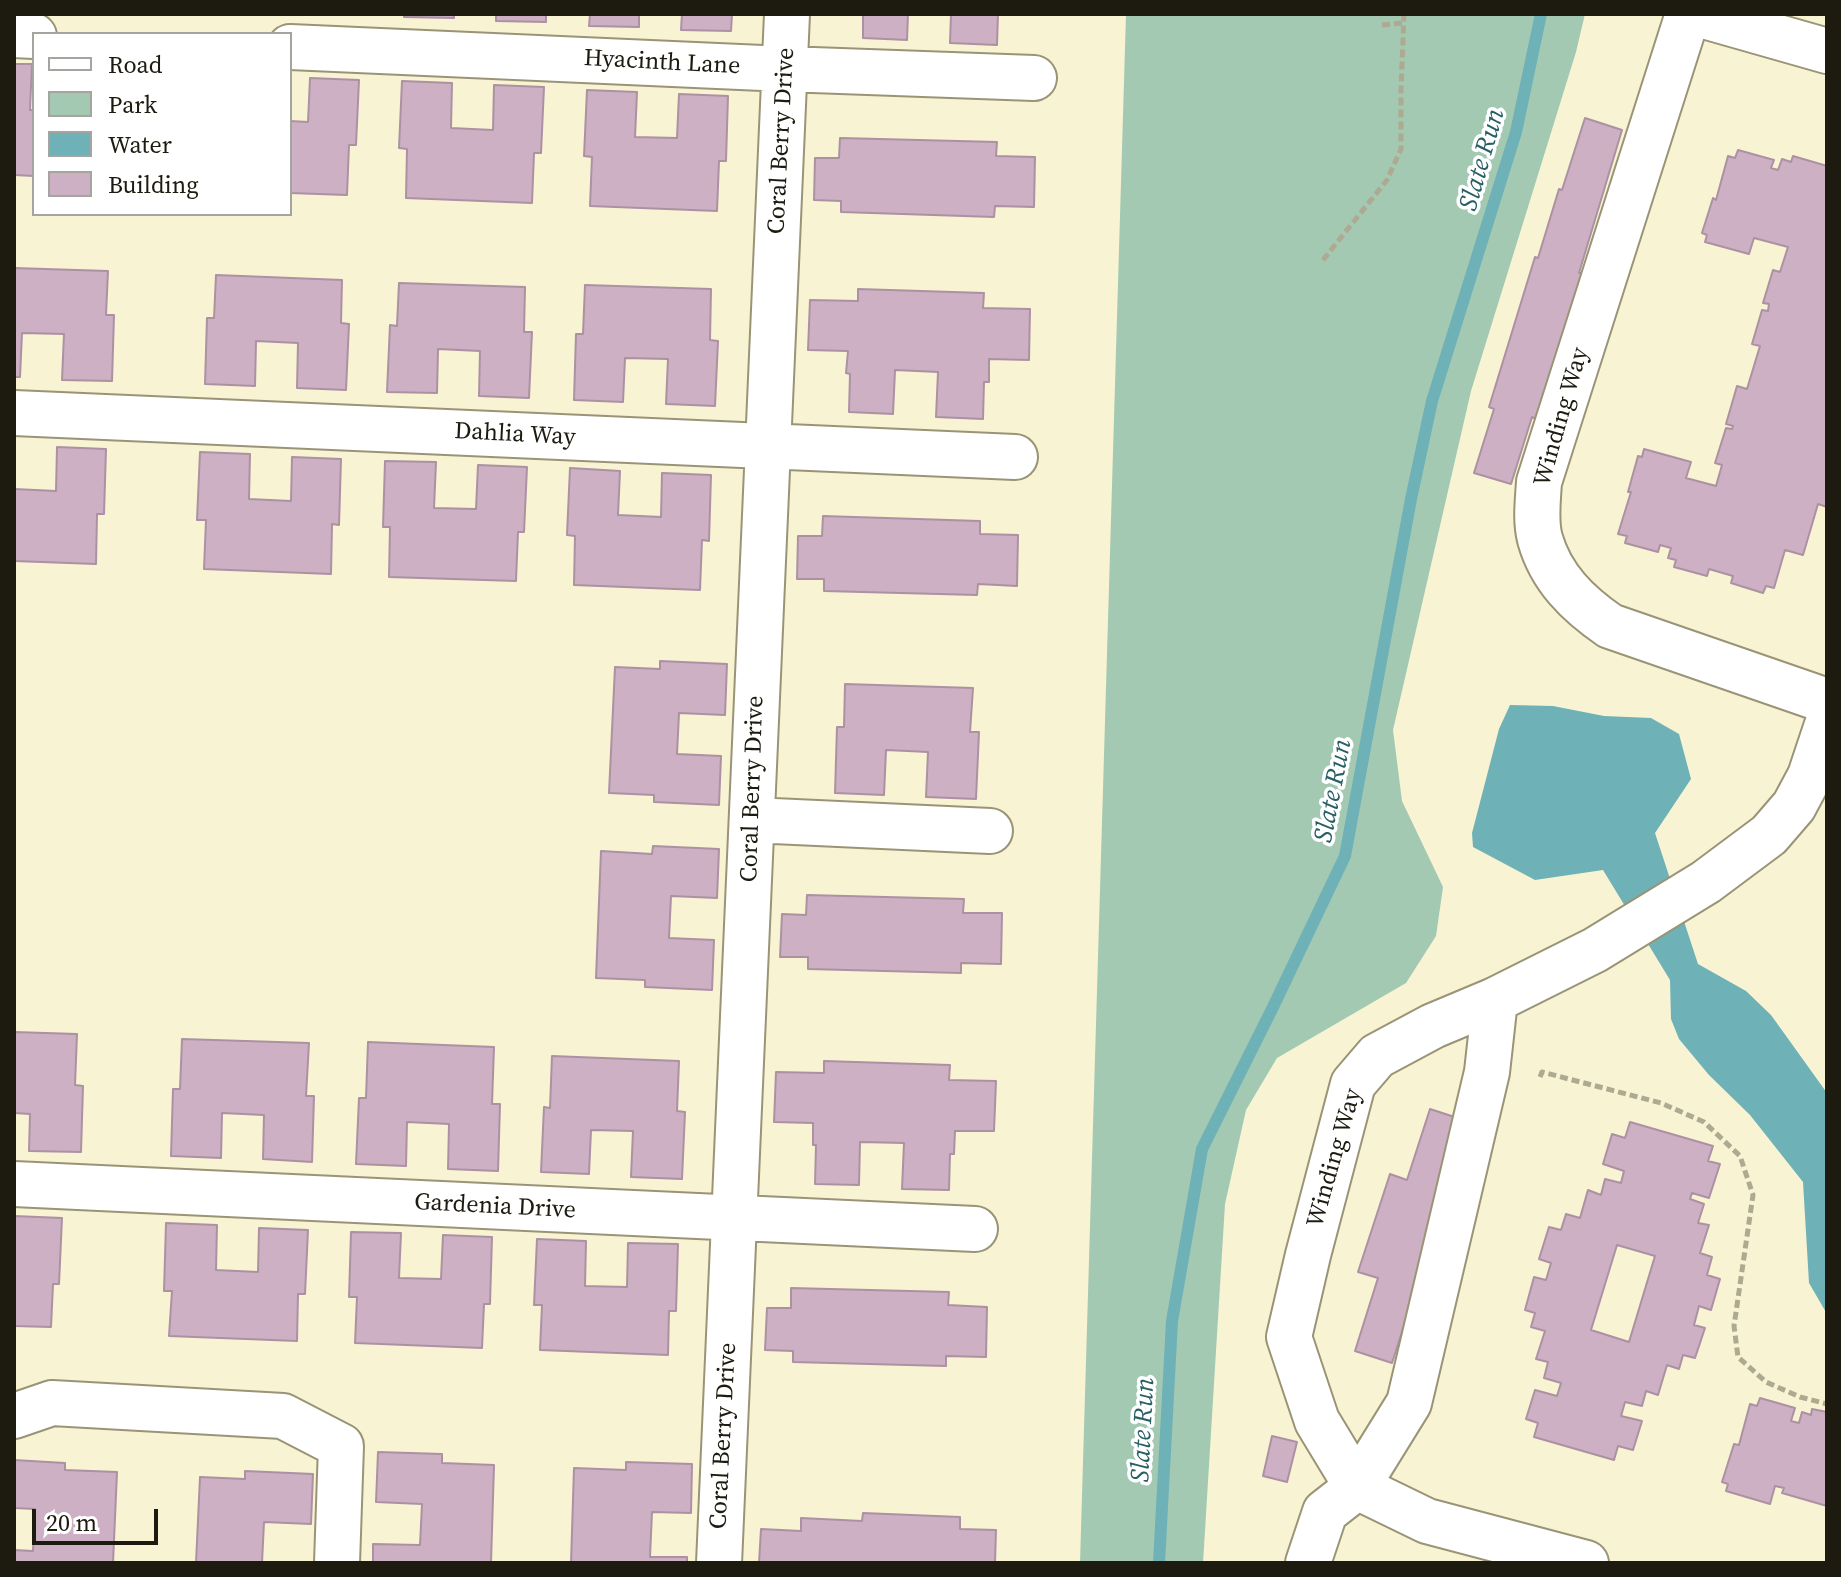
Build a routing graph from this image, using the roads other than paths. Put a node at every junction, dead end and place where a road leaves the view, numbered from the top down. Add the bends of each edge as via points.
1 (787, 14) edge
2 (1688, 14) edge
3 (1697, 14) edge
4 (292, 47) edge
5 (1827, 51) edge
6 (785, 69) junction
7 (1034, 78) dead end
8 (14, 413) edge
9 (768, 446) junction
10 (1015, 457) dead end
11 (1827, 701) edge
12 (1827, 725) edge
13 (752, 820) junction
14 (990, 831) dead end
15 (1495, 1000) junction
16 (14, 1184) edge
17 (734, 1218) junction
18 (975, 1229) dead end
19 (14, 1416) edge
20 (1357, 1487) junction
21 (337, 1563) edge
22 (719, 1563) edge
23 (1308, 1563) edge
24 (1586, 1563) edge

1 - 6 street, Coral Berry Drive
2 - 11 street, Winding Way via 1539,482 1540,537 1550,565 1567,589 1610,626
3 - 5 street
4 - 6 street, Hyacinth Lane
6 - 7 street, Hyacinth Lane
6 - 9 street, Coral Berry Drive
8 - 9 street, Dahlia Way
9 - 10 street, Dahlia Way
9 - 13 street, Coral Berry Drive
12 - 15 street, Winding Way via 1810,776 1769,835 1706,882 1595,950
13 - 14 street
13 - 17 street, Coral Berry Drive
15 - 20 street via 1487,1072 1409,1403
15 - 20 street, Winding Way via 1377,1056 1353,1084 1289,1337 1317,1421
16 - 17 street, Gardenia Drive
17 - 18 street, Gardenia Drive
17 - 22 street, Coral Berry Drive
19 - 21 street via 52,1403 283,1416 341,1446
20 - 23 street via 1325,1512
20 - 24 street via 1427,1521

